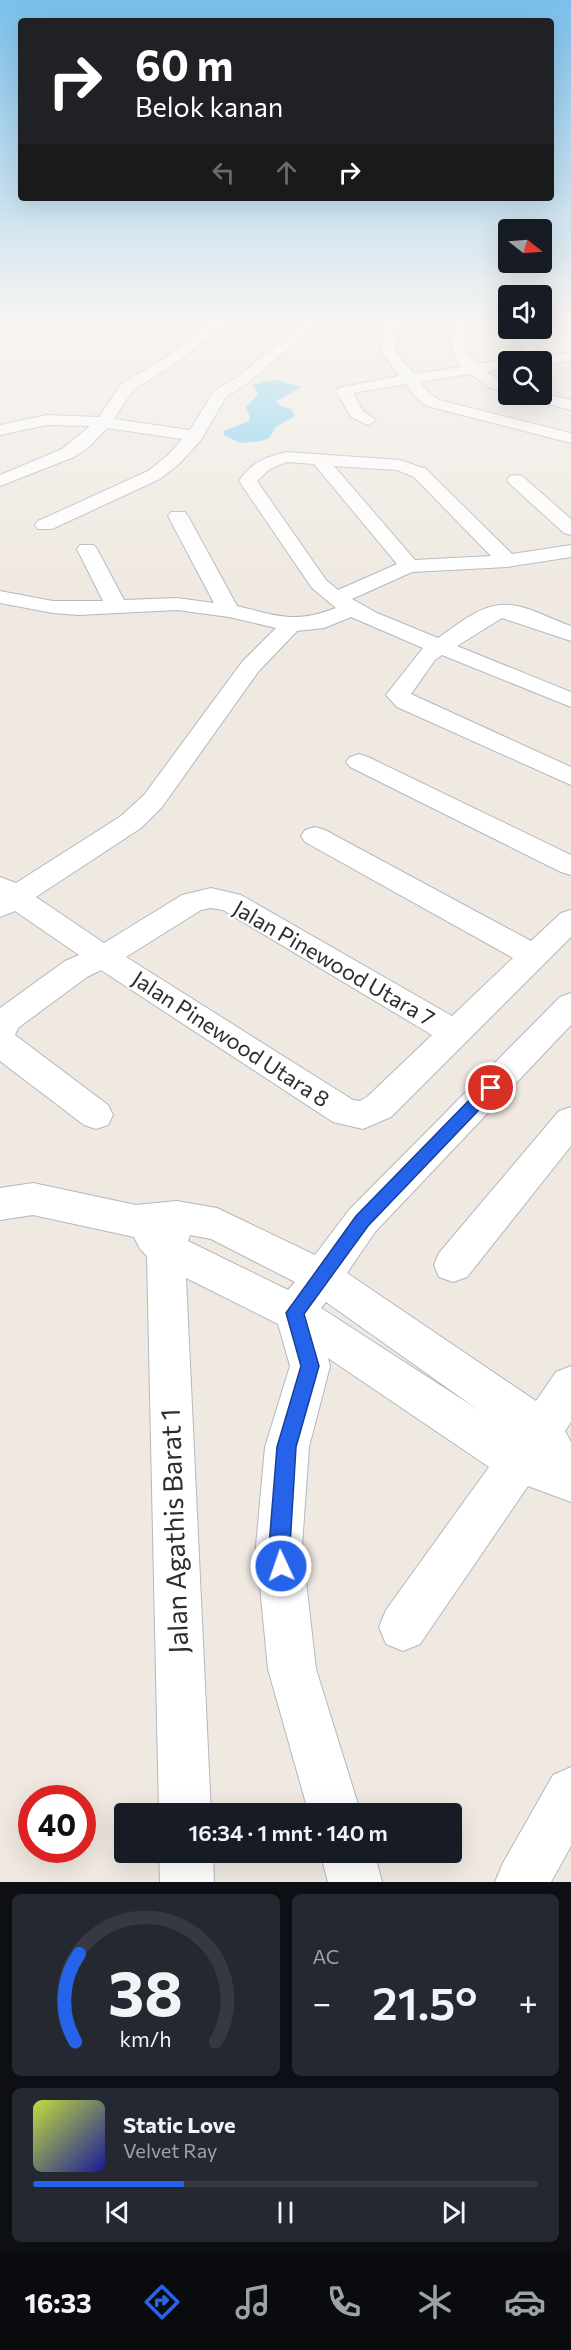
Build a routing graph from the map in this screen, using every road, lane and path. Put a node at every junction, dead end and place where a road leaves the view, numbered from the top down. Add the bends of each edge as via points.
1 (113, 408) edge
2 (211, 408) edge
3 (354, 408) edge
4 (452, 408) edge
5 (368, 420) dead end
6 (103, 423) junction
7 (0, 430) edge
8 (195, 436) junction
9 (571, 438) edge
10 (318, 458) junction
11 (516, 480) dead end
12 (0, 481) edge
13 (178, 516) dead end
14 (45, 525) dead end
15 (571, 529) edge
16 (87, 549) dead end
17 (571, 550) edge
18 (507, 561) junction
19 (410, 566) junction
20 (2, 593) edge
21 (343, 604) junction
22 (116, 606) junction
23 (229, 611) junction
24 (291, 625) junction
25 (571, 634) edge
26 (440, 647) junction
27 (571, 700) edge
28 (359, 762) dead end
29 (571, 777) edge
30 (315, 836) dead end
31 (571, 866) edge
32 (5, 897) edge
33 (571, 920) edge
34 (102, 956) junction
35 (534, 956) junction
36 (571, 1005) edge
37 (0, 1032) edge
38 (455, 1033) junction
39 (0, 1038) edge
40 (96, 1115) dead end
41 (571, 1121) edge
42 (0, 1203) edge
43 (159, 1229) junction
44 (453, 1264) dead end
45 (320, 1276) junction
46 (295, 1313) junction
47 (571, 1386) edge
48 (529, 1445) junction
49 (568, 1477) edge
50 (403, 1627) dead end
51 (571, 1793) edge
52 (185, 1803) edge
53 (332, 1803) edge
54 (186, 1863) edge
55 (350, 1863) edge
56 (187, 1882) edge
57 (355, 1882) edge
58 (522, 1882) edge

1 - 6 street
2 - 8 street
3 - 5 street
4 - 9 street
6 - 7 street via 49,420
6 - 8 street
6 - 12 street via 68,453
8 - 14 street via 154,475
10 - 18 street via 412,468
10 - 19 street
10 - 21 street via 286,457 273,461 252,473 248,481 319,584
11 - 15 street
13 - 23 street
16 - 22 street
17 - 18 street
18 - 19 street
19 - 21 street via 392,572
20 - 22 street via 53,607
21 - 24 street via 316,623
21 - 26 street
22 - 23 street via 177,604
23 - 24 street
24 - 32 street via 244,674 153,801 131,822
25 - 26 street via 501,611
26 - 27 street
26 - 29 street via 428,655 398,695 405,702
28 - 31 street
30 - 35 street
32 - 34 street, Jalan Pinewood Utara 8
33 - 35 street
34 - 37 street via 76,969 5,1021
34 - 38 street, Jalan Pinewood Utara 7 via 192,902 211,898 231,902
34 - 38 street, Jalan Pinewood Utara 8 via 345,1112 363,1115 379,1107
35 - 38 street
36 - 45 street via 362,1221
39 - 40 street via 5,1047
41 - 44 street
42 - 43 street via 33,1199
43 - 45 street via 216,1224
43 - 46 street
43 - 52 street, Jalan Agathis Barat 1
45 - 46 street
45 - 48 street
46 - 48 street
46 - 53 street via 310,1366 287,1447 279,1546 292,1669
47 - 48 street
48 - 49 street
48 - 50 street
51 - 58 street
54 - 56 street
55 - 57 street

